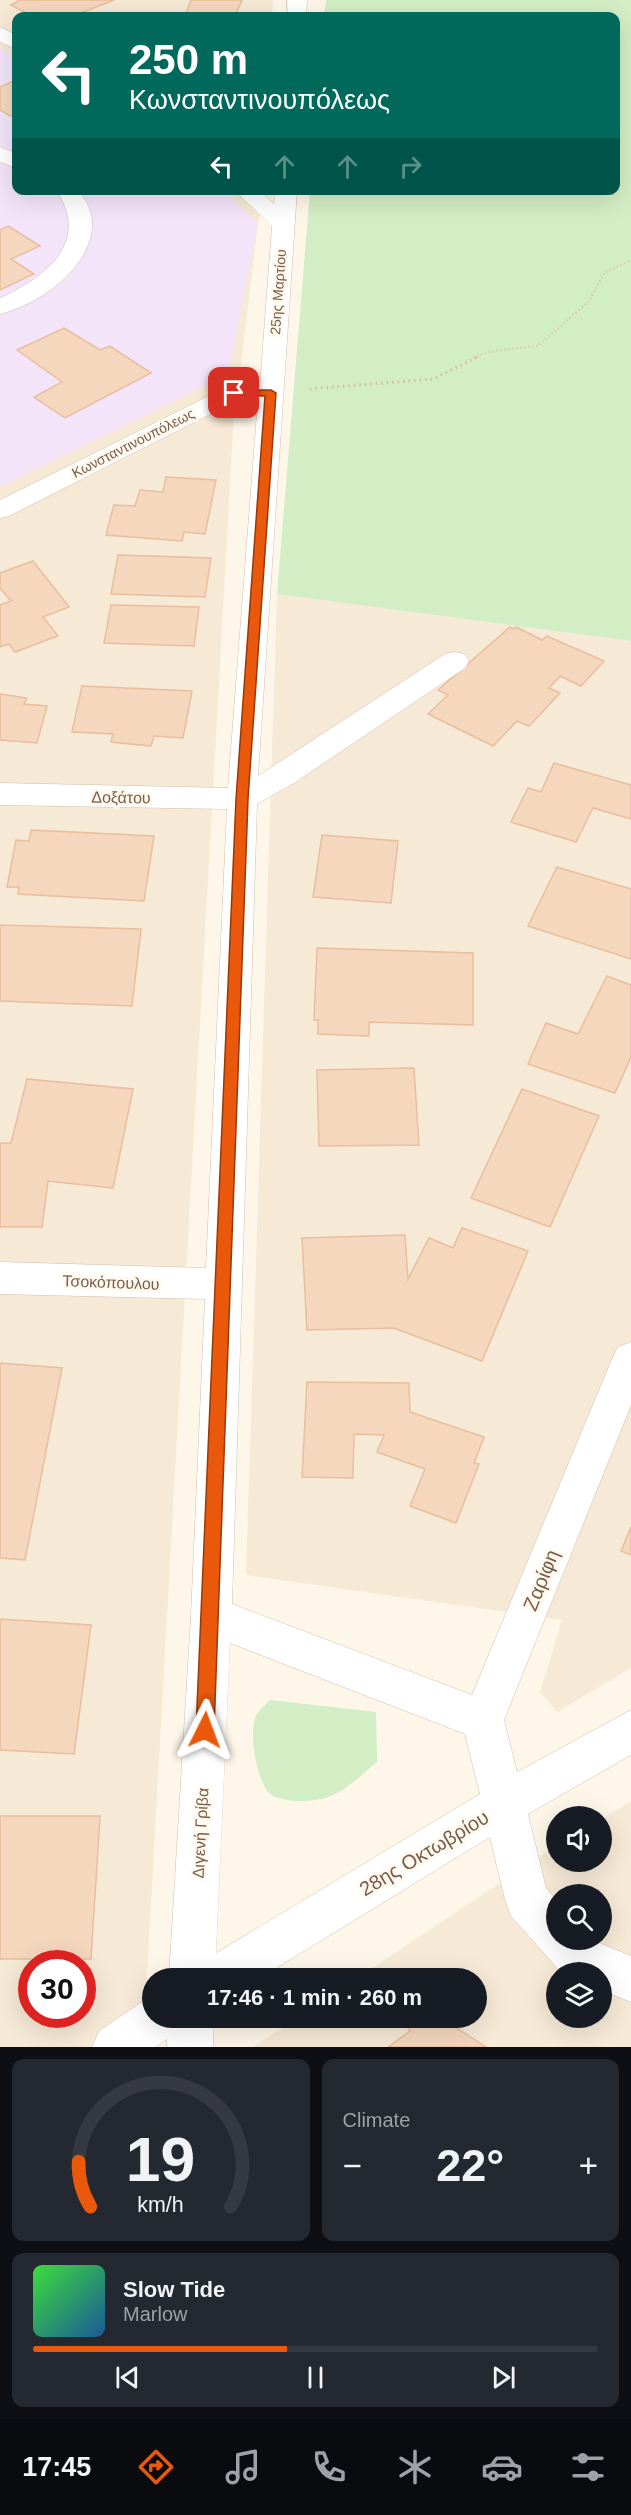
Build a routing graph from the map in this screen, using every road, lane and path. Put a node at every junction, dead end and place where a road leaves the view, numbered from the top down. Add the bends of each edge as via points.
1 (71, 195) edge
2 (251, 195) edge
3 (286, 195) edge
4 (283, 224) junction
5 (631, 260) edge
6 (0, 307) edge
7 (271, 393) junction
8 (0, 510) edge
9 (455, 661) dead end
10 (0, 795) edge
11 (242, 799) junction
12 (0, 1278) edge
13 (222, 1284) junction
14 (631, 1359) edge
15 (211, 1616) junction
16 (483, 1720) junction
17 (631, 1731) edge
18 (504, 1804) junction
19 (546, 1922) edge
20 (570, 1950) edge
21 (193, 1968) edge
22 (234, 1968) edge
23 (631, 1979) edge
24 (144, 2028) edge
25 (191, 2028) edge
26 (115, 2047) edge
27 (190, 2047) edge

1 - 6 street via 83,221 77,245 62,267 35,290
2 - 4 street
3 - 4 street, 25ης Μαρτίου
4 - 7 street, 25ης Μαρτίου
5 - 7 path via 604,273 589,301 538,346 487,352 433,379
7 - 8 street, Κωνσταντινουπόλεως via 234,393
7 - 11 street, Διγενή Γρίβα
9 - 11 street via 284,776
10 - 11 street, Δοξάτου
11 - 13 street, Διγενή Γρίβα
12 - 13 street, Τσοκόπουλου
13 - 15 street, Διγενή Γρίβα
14 - 16 street, Ζαρίφη
15 - 16 street
15 - 21 street, Διγενή Γρίβα
16 - 18 street
17 - 18 street, 28ης Οκτωβρίου
18 - 19 street via 527,1900
18 - 22 street, 28ης Οκτωβρίου
20 - 23 street
24 - 26 street
25 - 27 street

